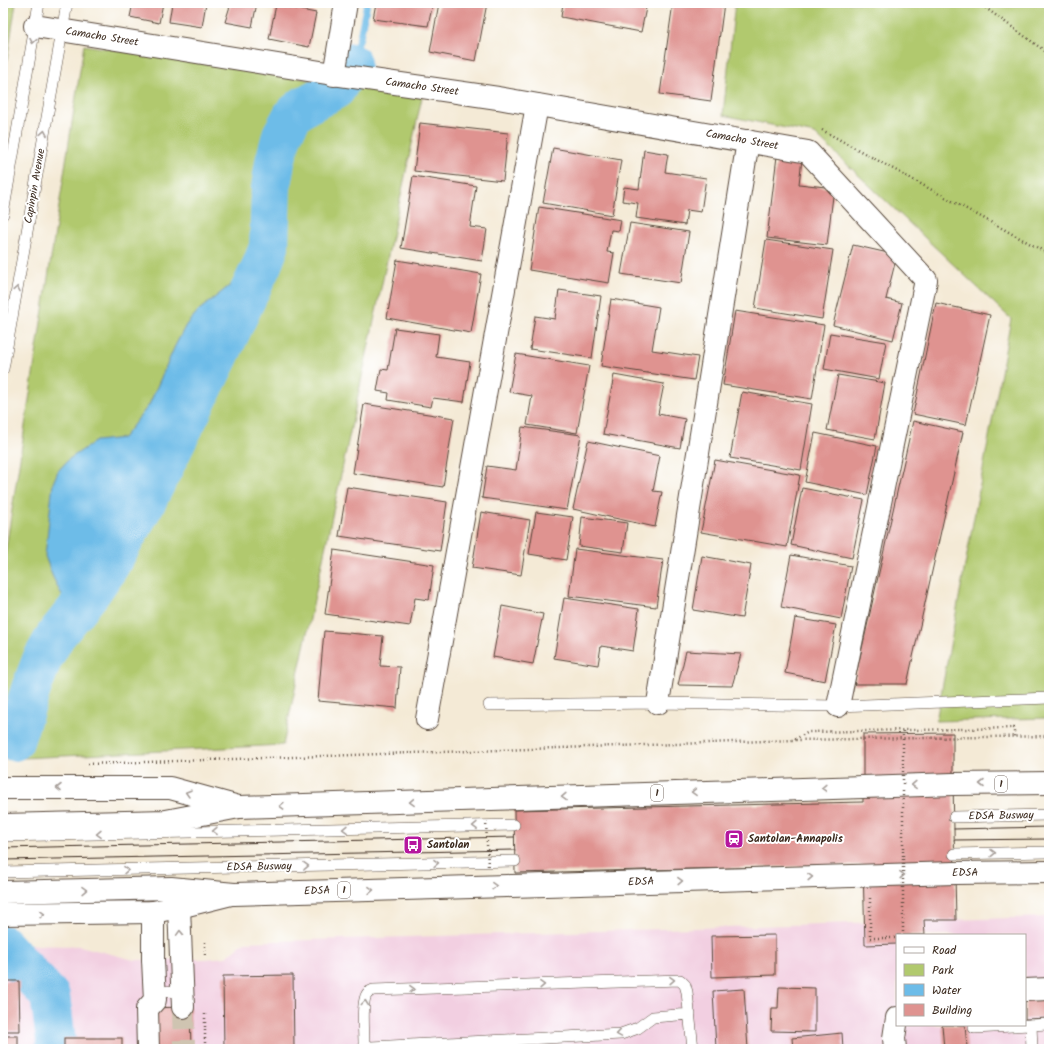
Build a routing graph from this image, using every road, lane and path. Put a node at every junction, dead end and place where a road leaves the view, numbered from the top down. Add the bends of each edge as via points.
1 (39, 3) edge
2 (67, 3) edge
3 (346, 3) edge
4 (979, 3) edge
5 (35, 26) junction
6 (62, 30) junction
7 (1049, 54) edge
8 (343, 76) junction
9 (537, 105) junction
10 (822, 130) dead end
11 (748, 141) junction
12 (3, 214) edge
13 (1049, 254) edge
14 (3, 369) edge
15 (1049, 698) edge
16 (658, 703) junction
17 (489, 705) dead end
18 (838, 706) junction
19 (427, 719) dead end
20 (903, 731) junction
21 (1049, 736) edge
22 (1014, 737) junction
23 (794, 740) junction
24 (83, 764) dead end
25 (1049, 783) edge
26 (3, 788) edge
27 (239, 808) junction
28 (1049, 815) edge
29 (954, 817) dead end
30 (486, 821) dead end
31 (3, 825) edge
32 (514, 825) dead end
33 (166, 827) junction
34 (3, 836) edge
35 (1049, 852) edge
36 (954, 854) dead end
37 (515, 862) dead end
38 (488, 867) dead end
39 (3, 872) edge
40 (1049, 872) edge
41 (870, 876) junction
42 (173, 888) junction
43 (3, 892) edge
44 (153, 912) junction
45 (3, 914) edge
46 (903, 934) edge
47 (896, 938) edge
48 (205, 939) dead end
49 (205, 959) dead end
50 (1049, 989) edge
51 (1026, 990) edge
52 (182, 999) joint
53 (154, 1000) junction
54 (690, 1014) junction
55 (1049, 1024) edge
56 (896, 1025) edge
57 (1026, 1025) edge
58 (1031, 1025) junction
59 (1012, 1026) edge
60 (974, 1028) dead end
61 (148, 1049) edge
62 (693, 1049) edge
63 (895, 1049) edge
64 (1032, 1049) edge

1 - 5 lane
2 - 6 lane, Capinpin Avenue
3 - 8 main road
4 - 7 path
5 - 6 main road, Camacho Street
5 -> 12 lane
6 - 8 main road, Camacho Street
14 -> 6 lane, Capinpin Avenue
8 - 9 main road, Camacho Street
9 - 11 main road, Camacho Street
9 - 19 main road
10 - 13 path
11 - 16 main road
11 - 18 main road, Camacho Street via 808,152 926,280
15 - 18 lane
16 - 17 lane
16 - 18 lane
20 - 22 path via 1014,728
20 - 23 path via 809,732
20 - 46 path, bridge
21 - 22 path
22 - 23 path
23 - 24 path
25 -> 27 main road, 1
27 -> 26 main road, 1 via 170,788
27 - 33 main road, 1
28 - 29 lane, EDSA Busway
30 - 38 path, bridge
31 - 33 main road, 1
32 -> 33 lane
33 -> 34 lane
36 -> 35 lane
42 -> 37 lane, EDSA Busway
39 -> 42 lane, EDSA Busway
41 -> 40 main road, EDSA / 1
42 -> 41 main road, EDSA / 1 via 234,894
41 - 47 path via 870,938
43 -> 42 main road, EDSA / 1
42 - 44 main road, EDSA / 1
52 -> 42 main road
45 -> 44 main road, EDSA / 1
44 - 53 main road
48 - 49 path
50 - 51 main road
52 - 53 lane
53 - 61 main road via 147,1009
54 -> 54 lane via 653,1017 638,1028 621,1034 371,1047 364,1043 365,998 367,993 374,990 680,980 685,985
54 - 62 lane
55 - 58 lane
56 - 63 main road
57 - 58 lane
58 - 64 lane
59 - 60 lane

